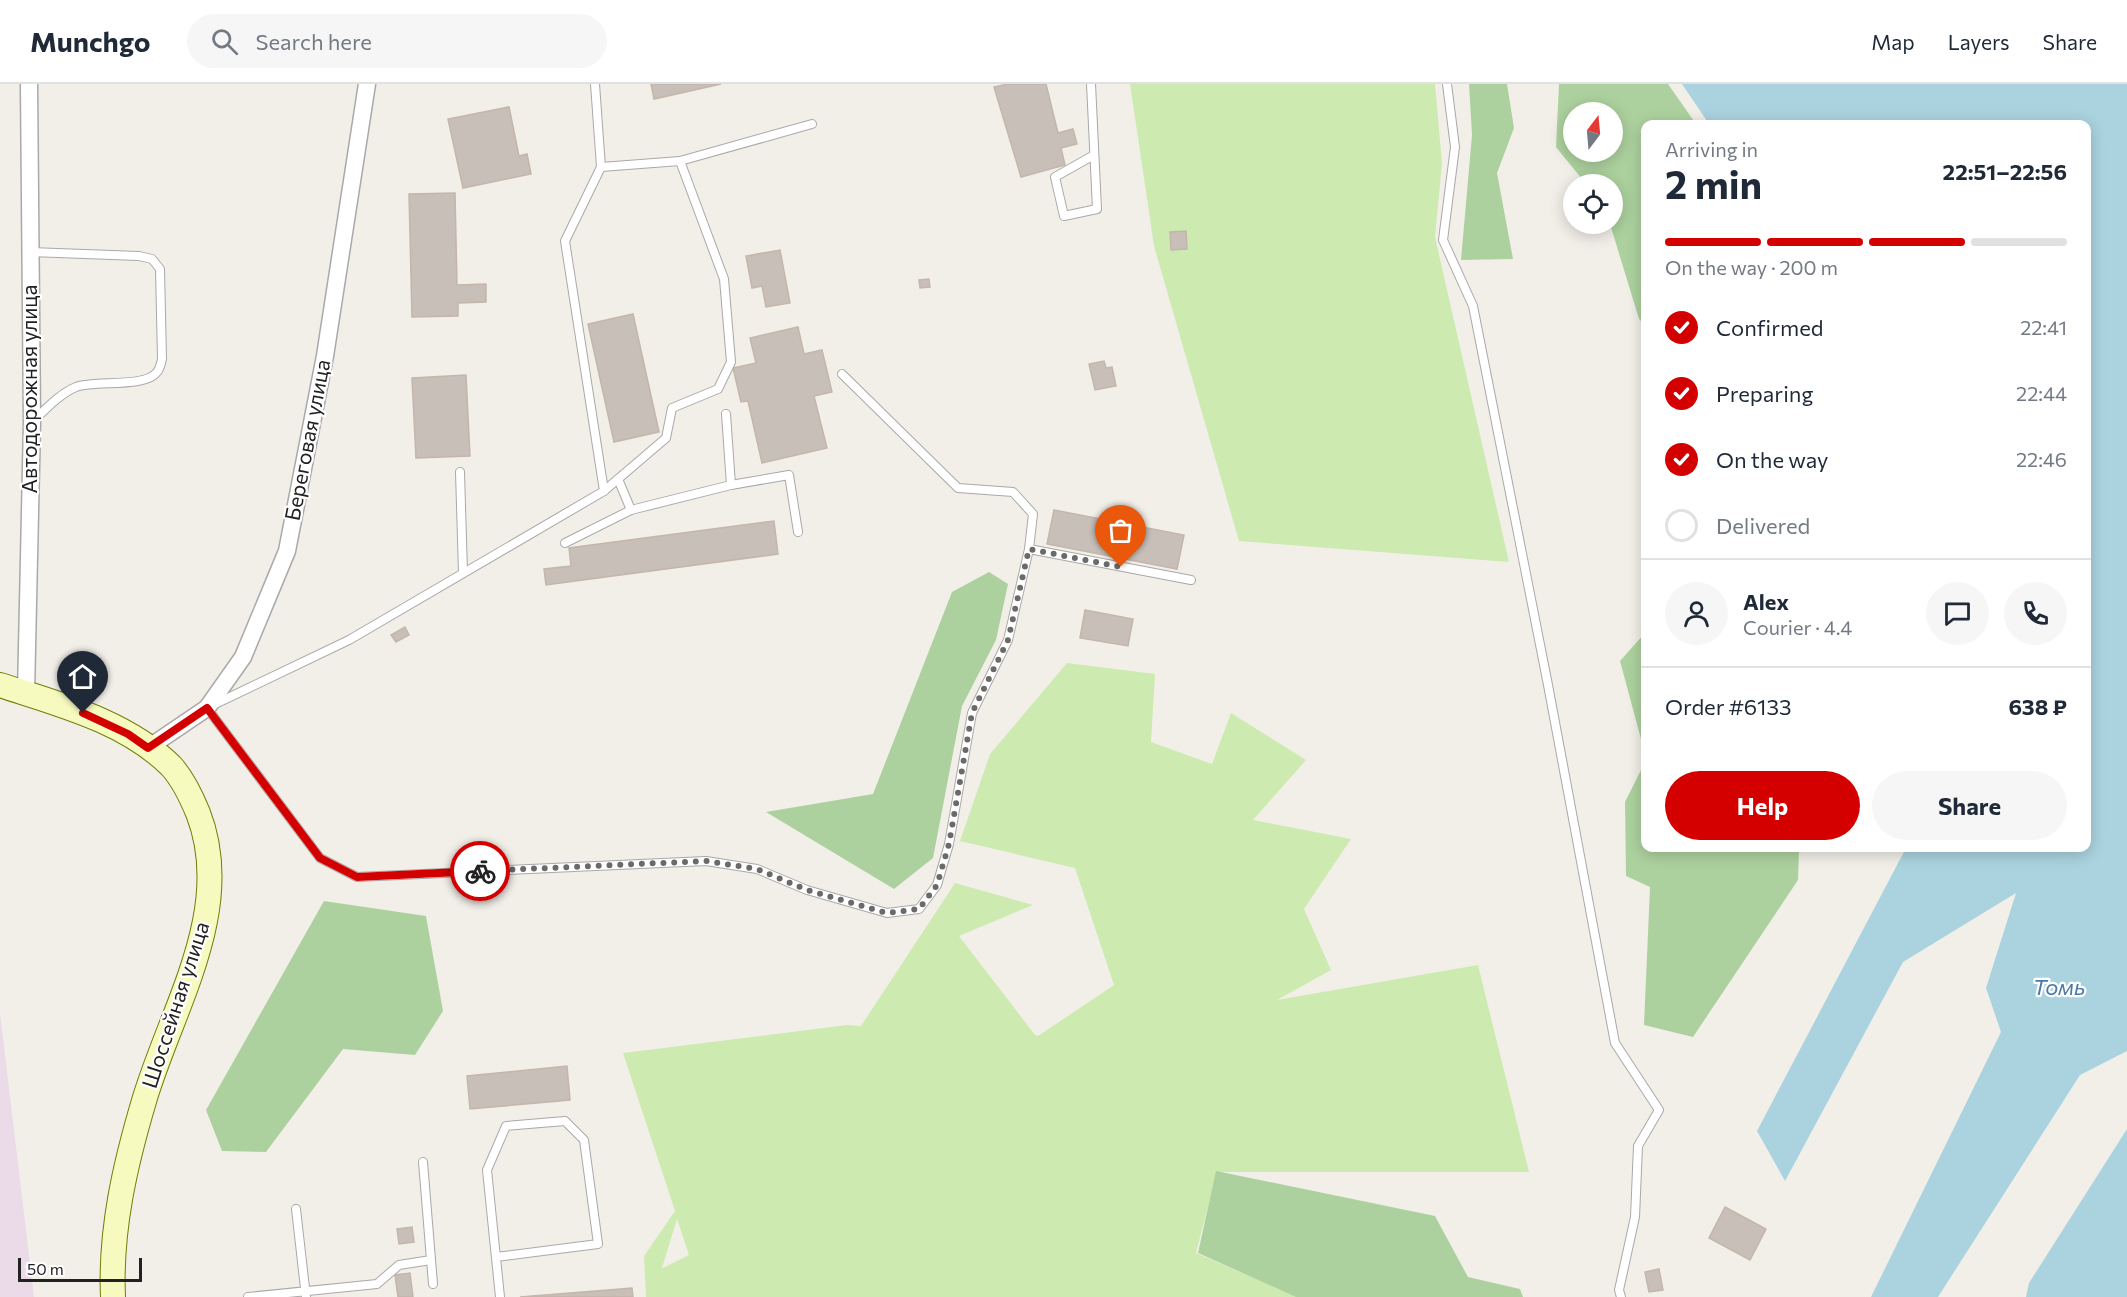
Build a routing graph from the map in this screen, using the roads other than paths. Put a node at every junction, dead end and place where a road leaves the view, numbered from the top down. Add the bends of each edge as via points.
1 (29, 84) edge
2 (367, 84) edge
3 (596, 84) edge
4 (1091, 84) edge
5 (1447, 84) edge
6 (812, 124) dead end
7 (1094, 155) junction
8 (680, 161) junction
9 (601, 167) junction
10 (30, 252) junction
11 (842, 374) dead end
12 (726, 414) dead end
13 (32, 422) junction
14 (460, 472) dead end
15 (618, 479) junction
16 (731, 485) junction
17 (604, 491) junction
18 (631, 510) junction
19 (798, 532) dead end
20 (566, 543) dead end
21 (1029, 549) junction
22 (463, 573) junction
23 (1191, 580) dead end
24 (0, 685) edge
25 (26, 693) junction
26 (207, 708) junction
27 (148, 748) junction
28 (423, 1162) dead end
29 (296, 1209) dead end
30 (496, 1257) junction
31 (431, 1260) junction
32 (434, 1284) dead end
33 (305, 1294) edge
34 (113, 1297) edge
35 (248, 1297) edge
36 (500, 1297) edge
37 (1621, 1297) edge

1 - 10 street, Автодорожная улица
2 - 26 street, Береговая улица via 325,356 286,551 243,657
3 - 9 lane
4 - 7 lane
5 - 37 lane via 1455,147 1443,240 1473,306 1615,1043 1659,1110 1638,1146 1635,1217 1619,1290
6 - 8 lane
7 - 7 lane via 1097,209 1064,216 1055,177
8 - 9 lane
8 - 15 lane via 724,279 731,362 718,389 672,408 666,438
9 - 17 lane via 565,241
10 - 13 street, Автодорожная улица
10 - 13 lane via 152,259 160,269 162,359 149,379 74,388
11 - 21 lane via 958,488 1013,492 1033,514
12 - 16 lane
13 - 25 street, Автодорожная улица
14 - 22 lane
15 - 17 lane
15 - 18 lane
16 - 18 lane
16 - 19 lane via 789,475
17 - 22 lane
18 - 20 lane
21 - 23 lane
21 - 26 lane via 1008,640 972,713 949,844 937,885 919,909 887,913 807,890 757,869 706,861 357,877 320,858
22 - 26 lane via 349,640
24 - 25 main road, Шоссейная улица
25 - 27 main road, Шоссейная улица via 108,723
26 - 27 street, Береговая улица
27 - 34 main road, Шоссейная улица via 171,766 184,783 204,829 210,876 195,958 132,1142 114,1234
28 - 31 lane
29 - 33 lane
30 - 30 lane via 487,1170 506,1126 565,1121 584,1140 598,1244
30 - 36 lane
31 - 32 lane
31 - 33 lane via 399,1265 377,1284
33 - 35 lane

